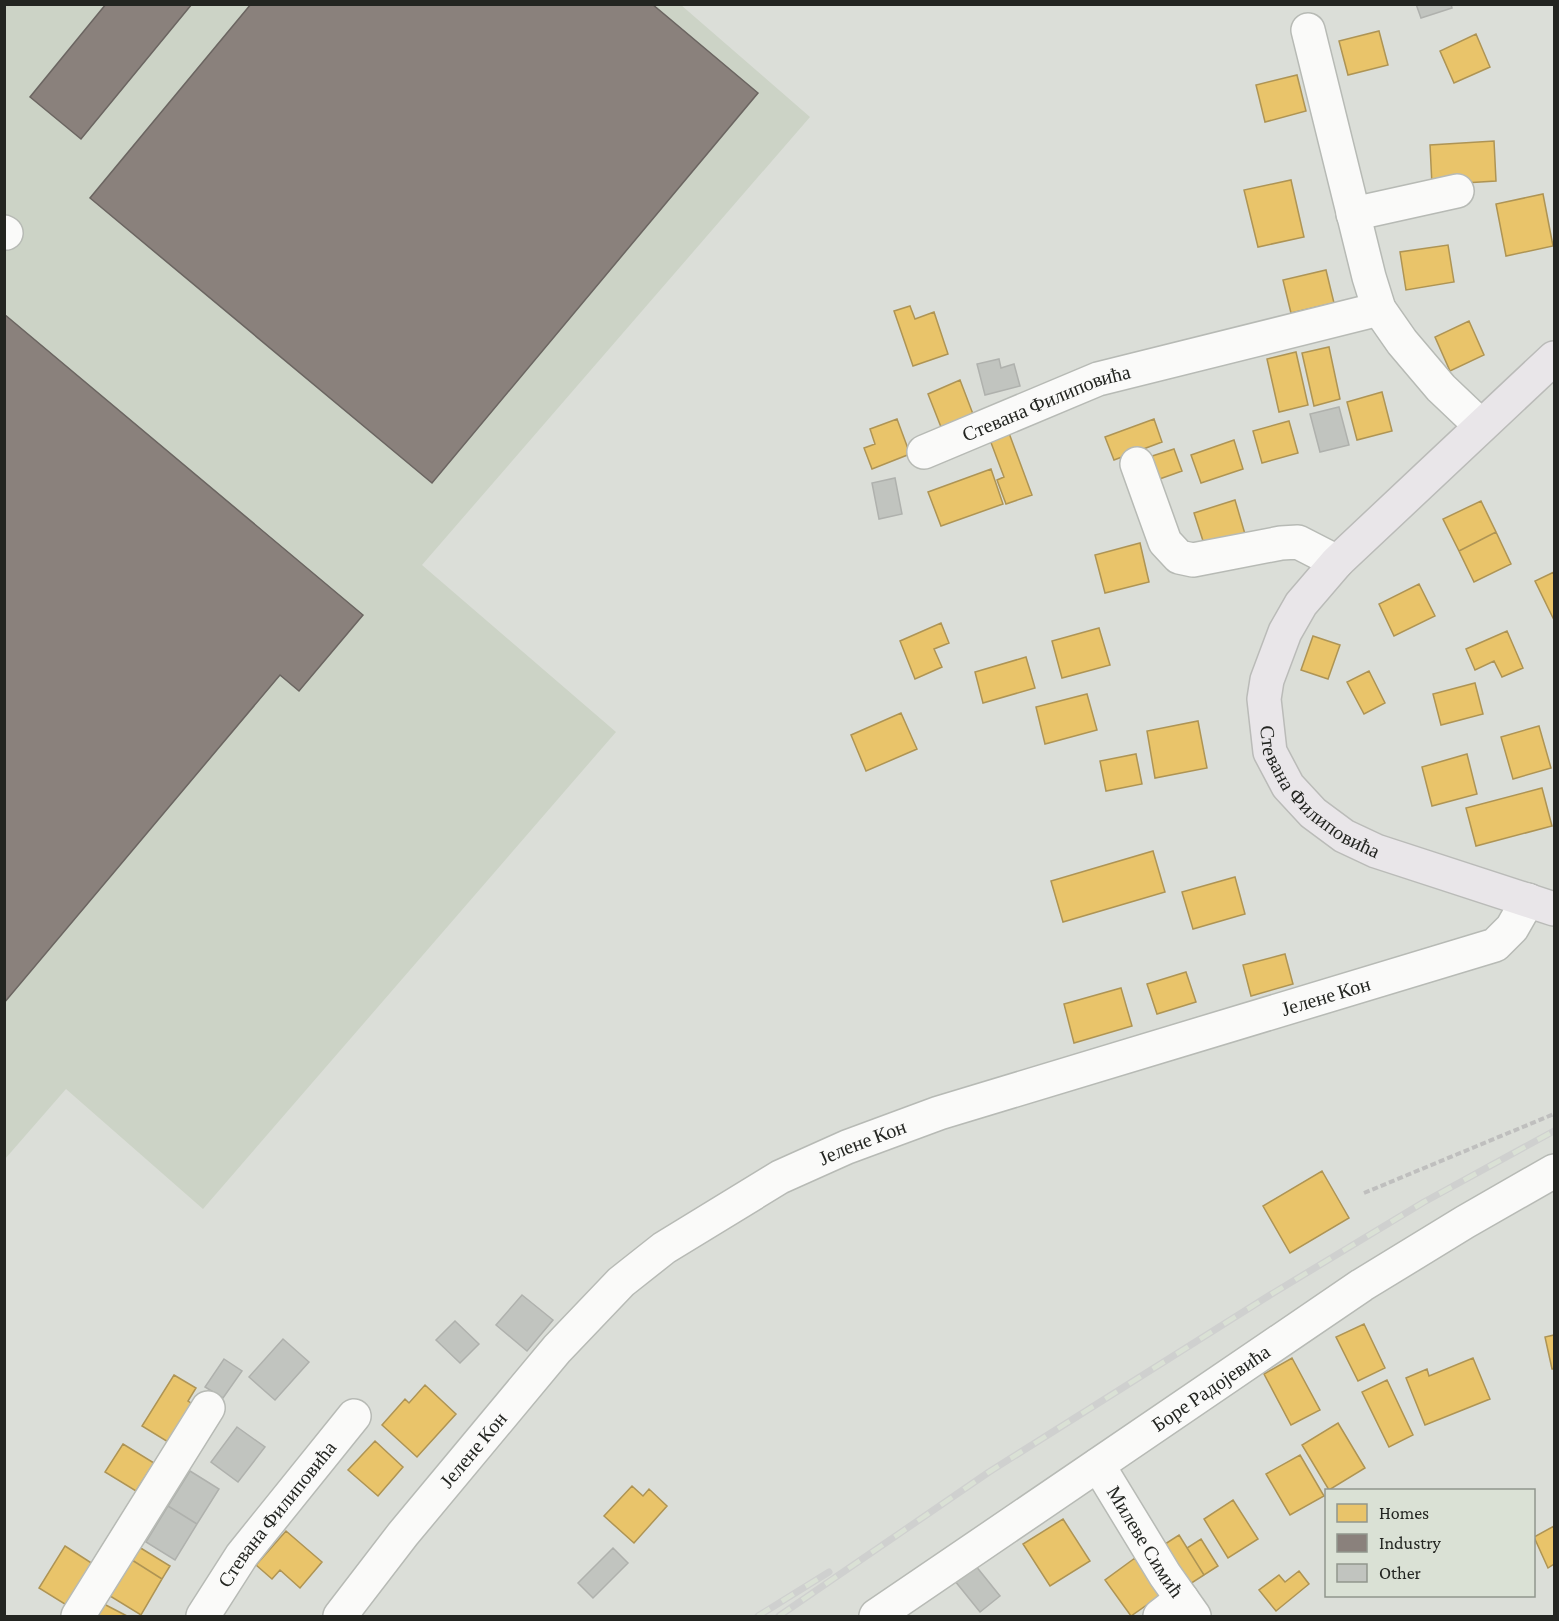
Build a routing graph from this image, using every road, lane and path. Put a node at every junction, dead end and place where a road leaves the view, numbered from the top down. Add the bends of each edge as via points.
1 (1308, 30) dead end
2 (1457, 191) dead end
3 (1353, 214) junction
4 (1379, 309) junction
5 (1554, 358) edge
6 (1481, 426) junction
7 (924, 452) dead end
8 (1137, 464) dead end
9 (1336, 562) junction
10 (1541, 905) edge
11 (1554, 1114) edge
12 (1554, 1172) edge
13 (1364, 1193) dead end
14 (208, 1408) dead end
15 (354, 1416) dead end
16 (1098, 1465) junction
17 (1178, 1611) edge
18 (78, 1617) edge
19 (203, 1617) edge
20 (340, 1617) edge
21 (876, 1617) edge

1 - 3 street
2 - 3 street
3 - 4 street
4 - 6 street via 1441,388
4 - 7 street, Стевана Филиповића via 1098,378
5 - 6 main road, Стевана Филиповића
6 - 9 main road, Стевана Филиповића
8 - 9 street via 1165,542 1179,557 1192,560 1298,542
9 - 10 main road, Стевана Филиповића via 1301,604 1285,632 1267,680 1264,699 1270,752 1288,786 1344,836
10 - 20 street, Јелене Кон via 1495,945 939,1113 780,1177 664,1248 621,1282 535,1376 403,1534
11 - 13 path
12 - 16 street, Боре Радојевића via 1362,1285
14 - 18 street
15 - 19 street, Стевана Филиповића via 242,1555
16 - 17 street, Милеве Симић via 1165,1575
16 - 21 street, Боре Радојевића

